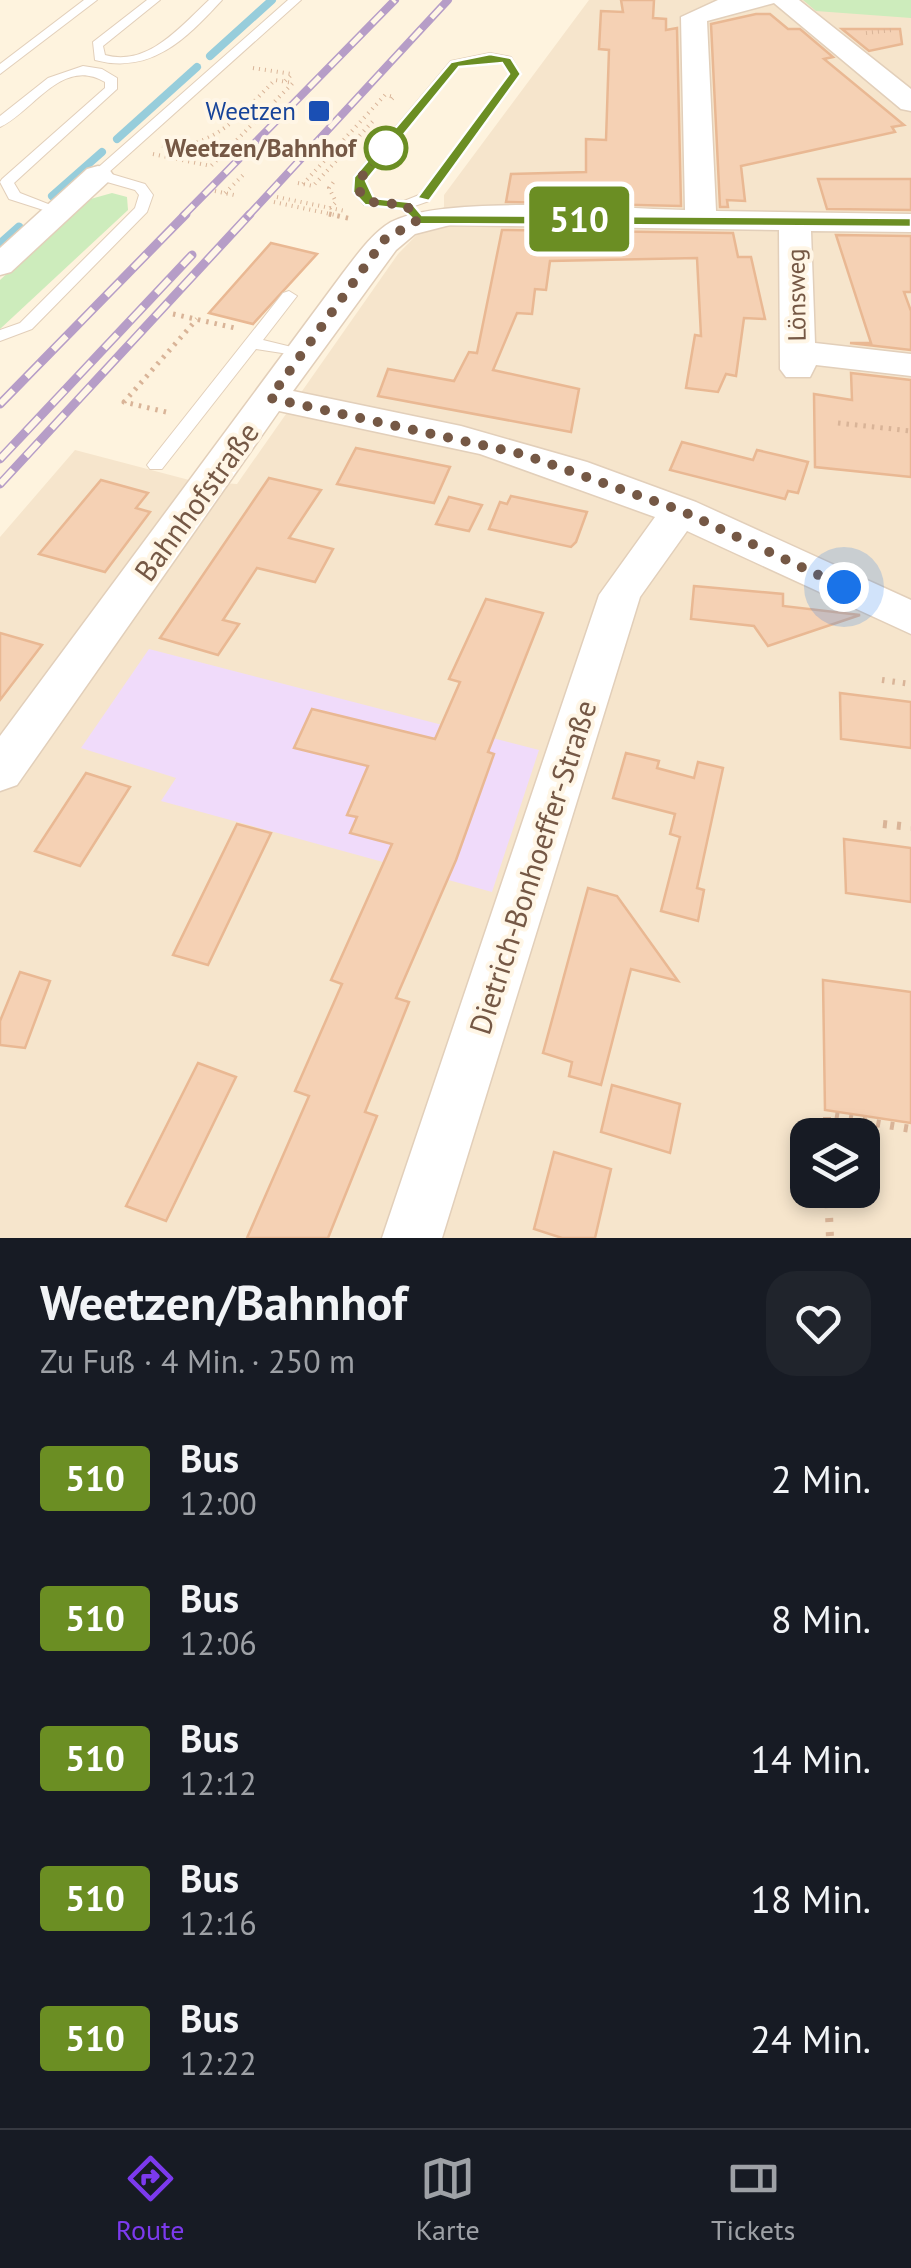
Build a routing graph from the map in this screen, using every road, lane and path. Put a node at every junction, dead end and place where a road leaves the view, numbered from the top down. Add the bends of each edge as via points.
1 (91, 0) edge
2 (154, 0) edge
3 (216, 0) edge
4 (295, 0) edge
5 (764, 0) edge
6 (784, 0) edge
7 (0, 70) edge
8 (267, 70) dead end
9 (284, 82) junction
10 (911, 102) edge
11 (0, 123) edge
12 (175, 148) dead end
13 (149, 153) dead end
14 (234, 172) dead end
15 (245, 173) junction
16 (98, 176) junction
17 (252, 176) dead end
18 (301, 184) joint
19 (215, 191) dead end
20 (224, 193) junction
21 (234, 195) dead end
22 (316, 204) dead end
23 (59, 211) junction
24 (418, 218) junction
25 (701, 221) junction
26 (795, 222) junction
27 (909, 227) edge
28 (0, 264) edge
29 (289, 296) dead end
30 (197, 320) dead end
31 (0, 336) edge
32 (252, 342) junction
33 (302, 354) junction
34 (911, 365) edge
35 (270, 398) junction
36 (192, 419) junction
37 (838, 423) dead end
38 (911, 431) edge
39 (156, 465) dead end
40 (682, 511) junction
41 (911, 618) edge
42 (882, 680) dead end
43 (911, 684) edge
44 (0, 772) edge
45 (883, 824) dead end
46 (911, 828) edge
47 (880, 1124) edge
48 (911, 1129) edge
49 (829, 1208) edge
50 (412, 1238) edge
51 (830, 1238) edge

1 - 7 lane
2 - 3 lane via 97,46 99,57 129,62 153,55
4 - 16 lane
5 - 25 street via 694,18
6 - 10 street
8 - 9 path via 292,74
9 - 12 path via 275,80 212,138
9 - 13 path via 293,83 211,166
11 - 23 lane via 61,75 89,71 112,80 111,89 7,182 14,196
14 - 15 path
15 - 17 path
15 - 20 path
16 - 23 street
16 - 31 lane via 140,187 146,194 142,208 26,326
18 - 18 path via 313,186 394,97 384,95
19 - 20 path
20 - 21 path
22 - 24 path via 276,199
23 - 28 street
24 - 24 lane via 424,198 515,74 507,60 455,64 359,180 370,202
24 - 25 street
24 - 33 street, Bahnhofstraße via 384,240
25 - 26 street
26 - 27 street
26 - 34 street, Lönsweg via 798,361
29 - 32 lane
30 - 36 path via 124,402
32 - 33 lane
32 - 36 lane
33 - 35 street, Bahnhofstraße
35 - 40 street via 522,454
35 - 44 street, Bahnhofstraße
36 - 39 lane
37 - 38 path
40 - 41 street
40 - 50 street, Dietrich-Bonhoeffer-Straße via 620,595
42 - 43 path
45 - 46 path
47 - 48 path
49 - 51 path

